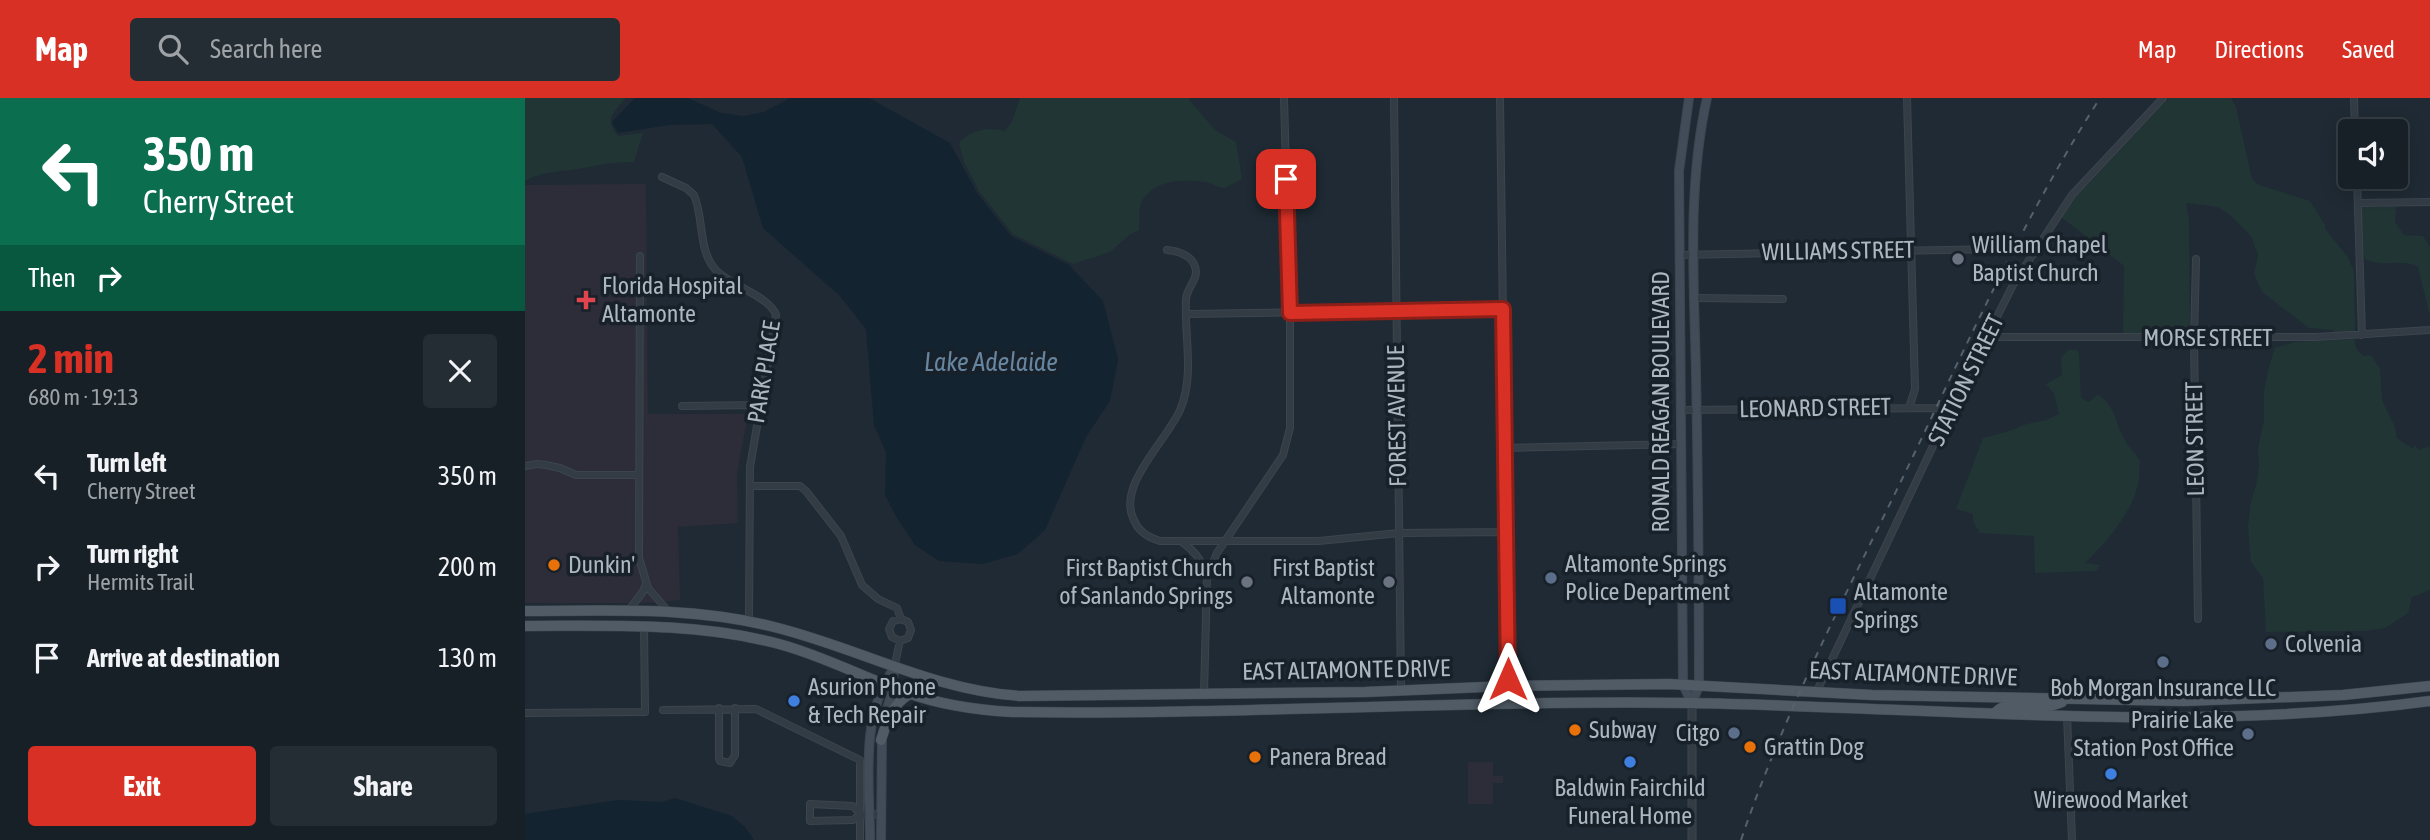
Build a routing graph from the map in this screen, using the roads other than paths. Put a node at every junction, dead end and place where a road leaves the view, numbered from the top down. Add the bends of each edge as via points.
1 (1284, 98) edge
2 (1395, 98) edge
3 (1500, 98) edge
4 (1689, 98) edge
5 (1707, 98) edge
6 (1907, 98) edge
7 (2164, 98) edge
8 (2354, 98) edge
9 (2355, 119) edge
10 (662, 177) dead end
11 (2357, 189) edge
12 (2430, 202) edge
13 (2358, 203) junction
14 (1997, 248) dead end
15 (1909, 249) junction
16 (1167, 250) dead end
17 (1694, 254) junction
18 (1679, 255) junction
19 (639, 256) dead end
20 (2196, 259) dead end
21 (1694, 298) junction
22 (1783, 299) dead end
23 (1503, 309) junction
24 (1396, 311) junction
25 (1290, 313) junction
26 (1187, 314) junction
27 (2430, 330) edge
28 (2362, 335) junction
29 (1986, 337) junction
30 (2194, 339) junction
31 (761, 405) junction
32 (681, 406) dead end
33 (1909, 408) junction
34 (1951, 408) junction
35 (1680, 410) junction
36 (1697, 410) junction
37 (1682, 444) junction
38 (1506, 448) junction
39 (525, 466) edge
40 (638, 475) junction
41 (750, 486) junction
42 (1507, 532) junction
43 (1399, 533) junction
44 (1225, 540) junction
45 (1181, 541) junction
46 (1207, 578) junction
47 (646, 584) junction
48 (525, 611) edge
49 (562, 611) junction
50 (628, 611) junction
51 (668, 611) junction
52 (901, 619) junction
53 (2198, 619) dead end
54 (749, 621) junction
55 (525, 626) edge
56 (543, 626) junction
57 (644, 626) junction
58 (771, 626) junction
59 (723, 632) junction
60 (745, 636) junction
61 (900, 640) junction
62 (894, 668) junction
63 (888, 685) junction
64 (1683, 685) junction
65 (1508, 686) junction
66 (1699, 686) junction
67 (2430, 688) edge
68 (1401, 691) junction
69 (1365, 692) junction
70 (1816, 693) junction
71 (910, 694) junction
72 (1205, 694) junction
73 (1222, 694) junction
74 (1904, 695) junction
75 (1094, 696) junction
76 (1940, 696) junction
77 (2123, 699) junction
78 (2065, 700) junction
79 (2184, 701) junction
80 (2430, 701) edge
81 (1692, 704) junction
82 (1491, 706) junction
83 (719, 708) junction
84 (735, 708) junction
85 (1345, 708) junction
86 (2357, 708) junction
87 (663, 710) dead end
88 (1187, 710) junction
89 (1203, 710) junction
90 (1884, 710) junction
91 (1918, 711) junction
92 (1080, 712) junction
93 (1996, 712) junction
94 (525, 713) edge
95 (2067, 715) junction
96 (2184, 716) junction
97 (881, 740) junction
98 (881, 814) junction
99 (865, 815) junction
100 (860, 840) edge
101 (870, 840) edge
102 (881, 840) edge
103 (1692, 840) edge
104 (2072, 840) edge

1 - 25 street
2 - 24 street, FOREST AVENUE
3 - 23 street
4 - 18 main road, RONALD REAGAN BOULEVARD via 1679,171
5 - 17 main road, RONALD REAGAN BOULEVARD via 1698,136
6 - 15 street
7 - 29 street, STATION STREET via 2063,208 2014,283
8 - 9 street
10 - 31 street, PARK PLACE via 694,195 713,268 774,310
11 - 13 street
12 - 13 street
13 - 28 street
14 - 15 street, WILLIAMS STREET
15 - 17 street, WILLIAMS STREET
15 - 33 street via 1915,389
16 - 26 street via 1178,251 1194,264
17 - 18 street, WILLIAMS STREET
17 - 21 main road, RONALD REAGAN BOULEVARD
18 - 35 main road, RONALD REAGAN BOULEVARD
19 - 40 street
20 - 30 street, LEON STREET
21 - 22 street
21 - 36 main road, RONALD REAGAN BOULEVARD
23 - 24 street
23 - 38 street
24 - 25 street
24 - 43 street, FOREST AVENUE
25 - 26 street
25 - 44 street via 1289,440
26 - 45 street via 1185,396 1129,503 1141,532 1160,541
27 - 28 street, MORSE STREET
28 - 30 street, MORSE STREET
29 - 30 street, MORSE STREET
29 - 34 street, STATION STREET
30 - 53 street, LEON STREET
31 - 32 street
31 - 41 street, PARK PLACE via 751,450
33 - 34 street, LEONARD STREET
33 - 36 street, LEONARD STREET
34 - 70 street, STATION STREET
35 - 36 street, LEONARD STREET
35 - 37 main road, RONALD REAGAN BOULEVARD
36 - 66 main road, RONALD REAGAN BOULEVARD
37 - 38 street
37 - 64 main road, RONALD REAGAN BOULEVARD
38 - 42 street
39 - 40 street via 546,465 576,475
40 - 47 street via 639,558
41 - 52 street via 800,486 806,491 841,536 862,585 897,608
41 - 54 street, PARK PLACE
42 - 43 street
42 - 65 street
43 - 44 street via 1319,541
43 - 68 street, FOREST AVENUE
44 - 45 street
44 - 46 street
45 - 46 street via 1202,561
46 - 72 street
47 - 50 street
47 - 51 street
48 - 49 main road, EAST ALTAMONTE DRIVE
49 - 50 main road, EAST ALTAMONTE DRIVE
49 - 56 main road
50 - 51 main road, EAST ALTAMONTE DRIVE
51 - 54 main road, EAST ALTAMONTE DRIVE
52 - 61 street via 911,630 908,638
52 - 61 street via 893,621 889,629 892,637
54 - 58 main road, EAST ALTAMONTE DRIVE
54 - 59 main road
55 - 56 main road, EAST ALTAMONTE DRIVE
56 - 57 main road, EAST ALTAMONTE DRIVE
57 - 59 main road, EAST ALTAMONTE DRIVE
57 - 94 street via 645,712
58 - 60 main road
58 - 62 main road, EAST ALTAMONTE DRIVE
59 - 60 main road, EAST ALTAMONTE DRIVE
60 - 63 main road, EAST ALTAMONTE DRIVE via 807,652
61 - 62 street
62 - 63 main road
62 - 75 main road, EAST ALTAMONTE DRIVE via 996,694
63 - 71 main road, EAST ALTAMONTE DRIVE
63 - 97 main road
63 - 99 main road via 875,706 870,730
64 - 65 main road, EAST ALTAMONTE DRIVE
64 - 66 main road, EAST ALTAMONTE DRIVE
64 - 81 main road, RONALD REAGAN BOULEVARD
65 - 68 main road, EAST ALTAMONTE DRIVE
65 - 82 main road
66 - 70 main road, EAST ALTAMONTE DRIVE
66 - 81 main road, RONALD REAGAN BOULEVARD
67 - 79 main road, EAST ALTAMONTE DRIVE
67 - 86 main road via 2370,697 2360,700
68 - 69 main road, EAST ALTAMONTE DRIVE
69 - 73 main road, EAST ALTAMONTE DRIVE
69 - 85 main road
70 - 74 main road, EAST ALTAMONTE DRIVE
71 - 92 main road, EAST ALTAMONTE DRIVE via 988,710
71 - 97 main road via 894,708
72 - 73 main road, EAST ALTAMONTE DRIVE
72 - 75 main road, EAST ALTAMONTE DRIVE
72 - 88 main road
73 - 89 main road
74 - 76 main road, EAST ALTAMONTE DRIVE
74 - 90 main road
75 - 92 main road via 1083,703
76 - 78 main road, EAST ALTAMONTE DRIVE
76 - 91 main road
77 - 78 main road, EAST ALTAMONTE DRIVE
77 - 79 main road, EAST ALTAMONTE DRIVE
77 - 95 main road via 2116,704 2080,706
78 - 93 main road via 2049,706 2007,705
79 - 96 street
80 - 86 main road, EAST ALTAMONTE DRIVE
81 - 82 main road, EAST ALTAMONTE DRIVE
81 - 90 main road, EAST ALTAMONTE DRIVE
81 - 103 street, RONALD REAGAN BOULEVARD
82 - 85 main road, EAST ALTAMONTE DRIVE
83 - 84 street
83 - 84 street via 719,758 730,763 735,755
83 - 87 street
84 - 99 street via 756,709 860,760
85 - 89 main road, EAST ALTAMONTE DRIVE
86 - 96 main road, EAST ALTAMONTE DRIVE
88 - 89 main road, EAST ALTAMONTE DRIVE
88 - 92 main road, EAST ALTAMONTE DRIVE
90 - 91 main road, EAST ALTAMONTE DRIVE
91 - 93 main road, EAST ALTAMONTE DRIVE
93 - 95 main road, EAST ALTAMONTE DRIVE
95 - 96 main road, EAST ALTAMONTE DRIVE
95 - 104 street
97 - 98 main road
98 - 99 street
98 - 102 main road
99 - 99 street via 853,806 810,804 810,821 853,820
99 - 100 street
99 - 101 main road

